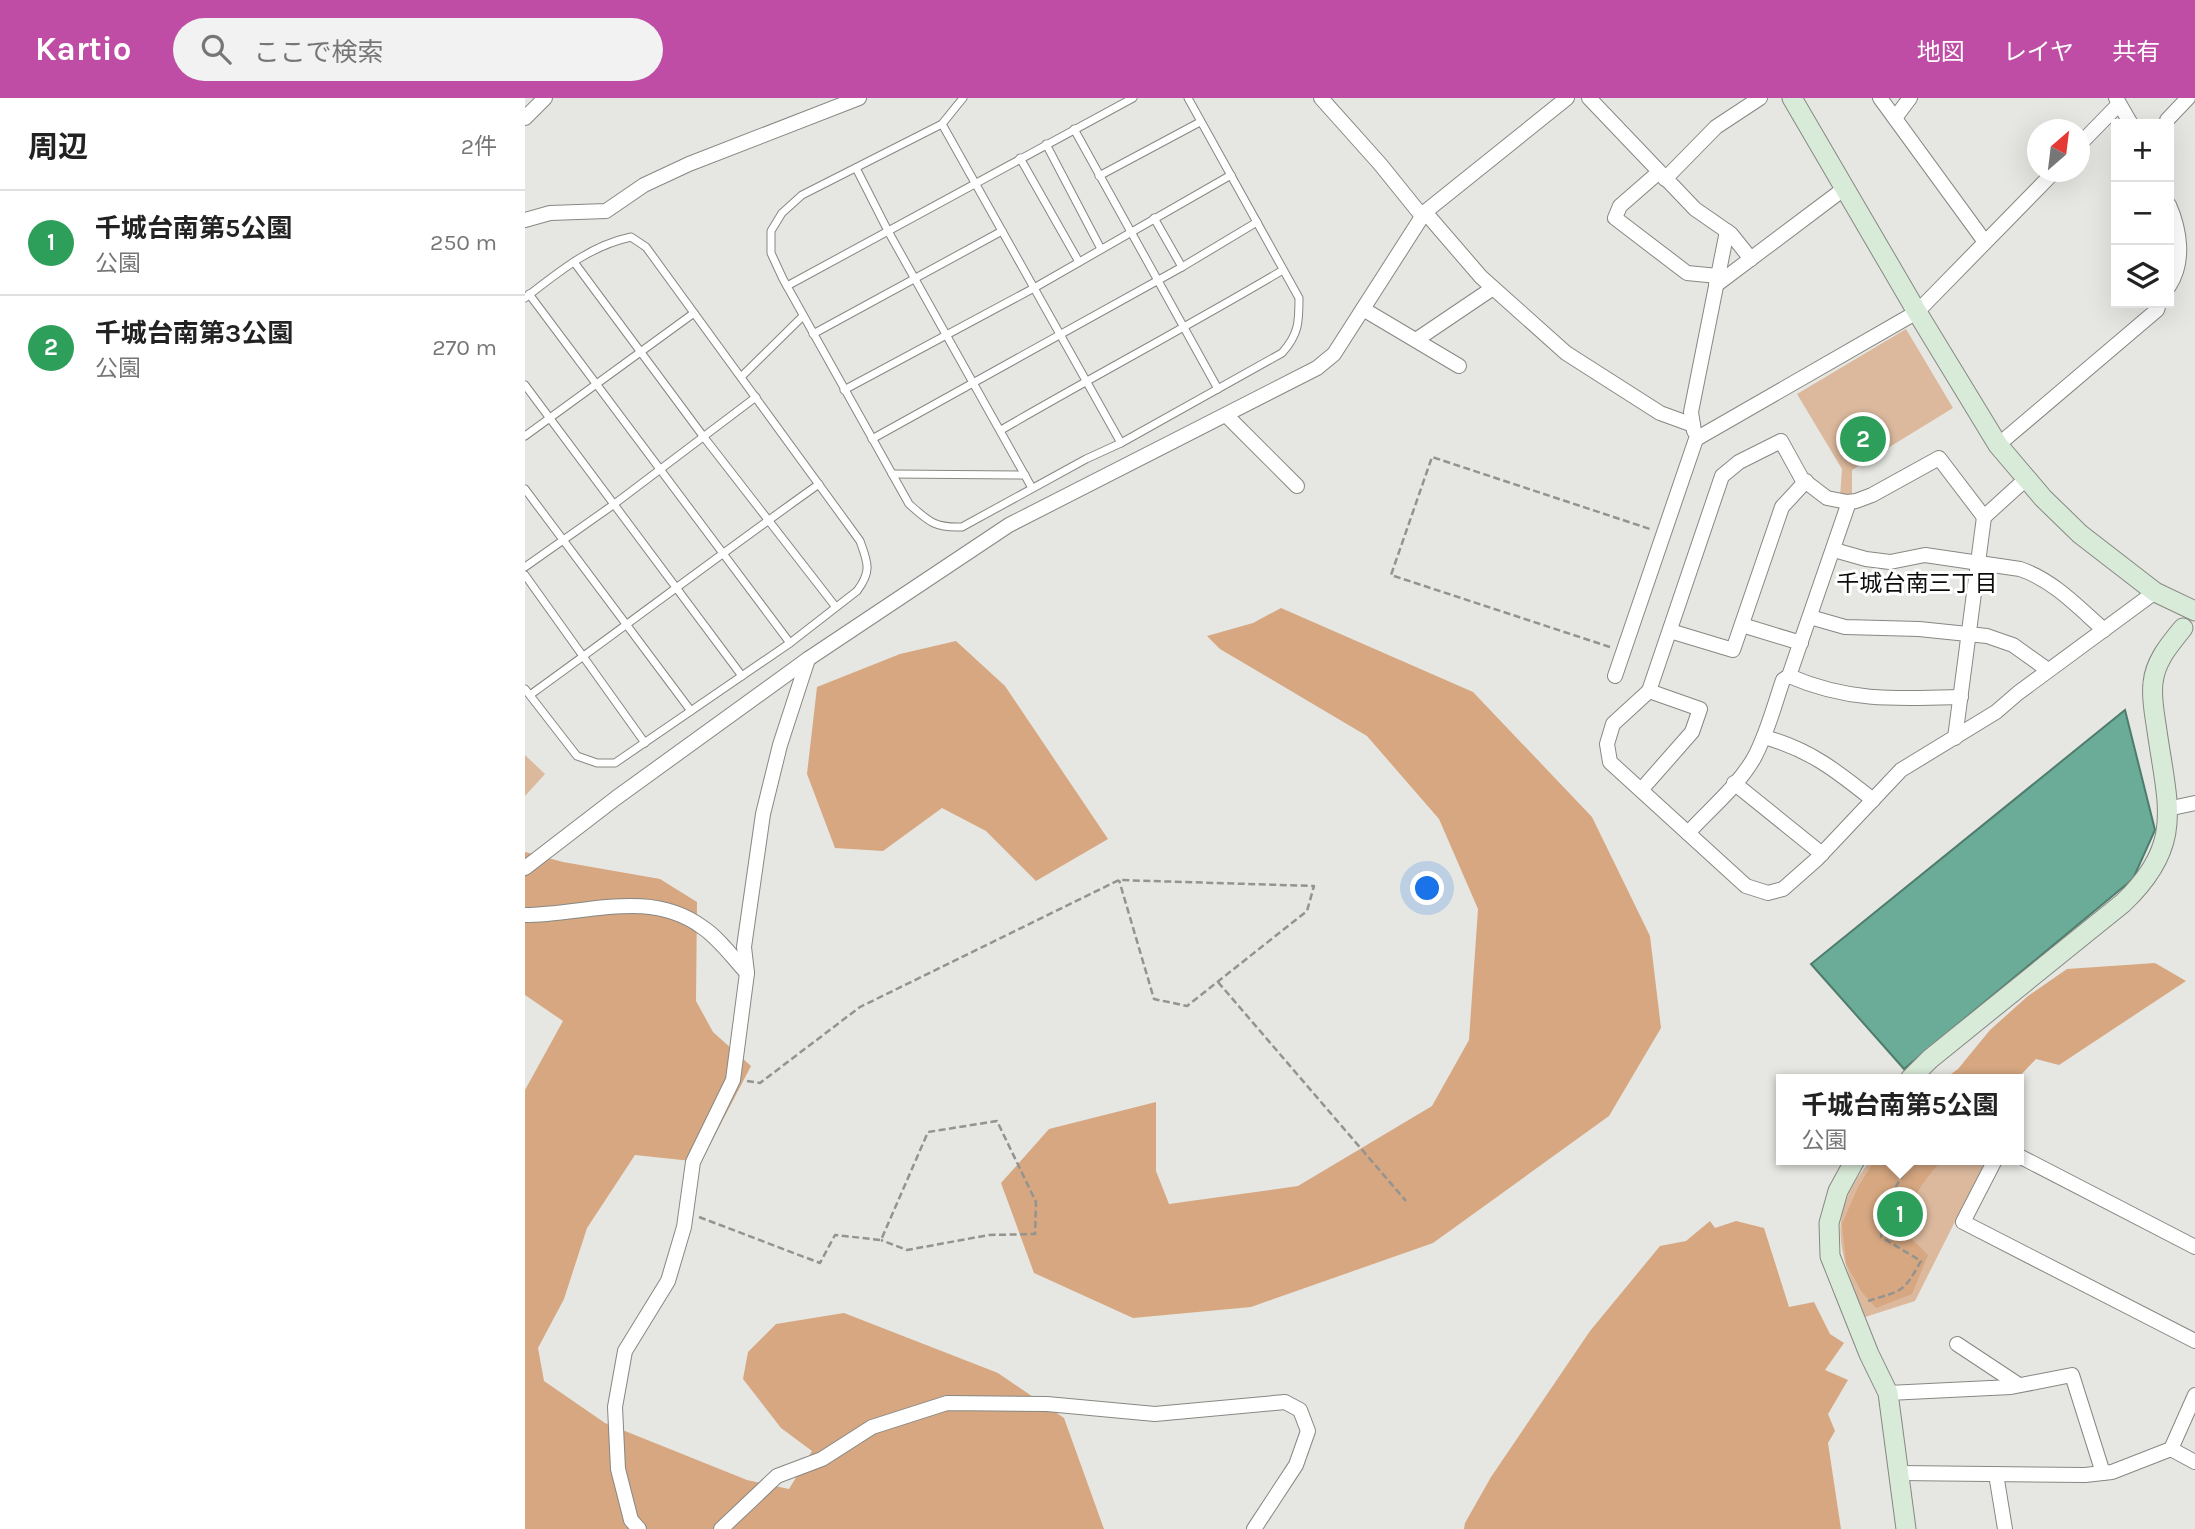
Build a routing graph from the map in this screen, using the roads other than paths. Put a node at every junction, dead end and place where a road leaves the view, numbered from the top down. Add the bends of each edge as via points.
1 (545, 98) edge
2 (859, 98) edge
3 (963, 98) edge
4 (1133, 98) edge
5 (1188, 98) edge
6 (1321, 98) edge
7 (1567, 98) edge
8 (1589, 98) edge
9 (1760, 98) edge
10 (1792, 98) edge
11 (1880, 98) edge
12 (1910, 98) edge
13 (2188, 98) edge
14 (2118, 101) edge
15 (525, 118) edge
16 (1895, 118) junction
17 (2128, 119) edge
18 (2168, 119) edge
19 (1200, 122) junction
20 (941, 124) junction
21 (1074, 129) junction
22 (2090, 133) edge
23 (1046, 144) junction
24 (1020, 158) junction
25 (856, 168) junction
26 (1231, 175) junction
27 (1662, 175) junction
28 (1099, 176) junction
29 (2044, 182) edge
30 (974, 183) junction
31 (1845, 188) junction
32 (1423, 214) junction
33 (1154, 218) junction
34 (525, 220) edge
35 (1257, 222) junction
36 (2174, 222) edge
37 (888, 231) junction
38 (1002, 231) junction
39 (1727, 231) junction
40 (1130, 232) junction
41 (1985, 242) junction
42 (1101, 249) junction
43 (1751, 259) junction
44 (574, 262) junction
45 (1079, 262) junction
46 (1182, 267) junction
47 (1283, 270) junction
48 (2174, 275) edge
49 (914, 278) junction
50 (1157, 280) junction
51 (1717, 280) junction
52 (787, 286) junction
53 (1034, 288) junction
54 (1493, 288) junction
55 (527, 296) edge
56 (2158, 308) edge
57 (1363, 309) junction
58 (1917, 312) junction
59 (694, 313) junction
60 (803, 316) junction
61 (1184, 329) junction
62 (813, 334) junction
63 (1060, 334) junction
64 (946, 335) junction
65 (1416, 340) junction
66 (640, 351) junction
67 (1459, 366) dead end
68 (741, 377) junction
69 (1086, 381) junction
70 (974, 382) junction
71 (596, 385) junction
72 (525, 386) edge
73 (1218, 389) junction
74 (844, 390) junction
75 (756, 397) junction
76 (1226, 415) junction
77 (549, 418) junction
78 (1001, 430) junction
79 (1694, 432) junction
80 (525, 436) edge
81 (703, 436) junction
82 (872, 439) junction
83 (1121, 443) junction
84 (1998, 445) junction
85 (659, 470) junction
86 (892, 474) junction
87 (1025, 475) junction
88 (2027, 478) junction
89 (1806, 481) junction
90 (819, 484) junction
91 (1297, 486) dead end
92 (1032, 488) junction
93 (525, 489) edge
94 (1849, 502) junction
95 (613, 505) junction
96 (1984, 517) junction
97 (768, 520) junction
98 (563, 540) junction
99 (1833, 550) junction
100 (722, 553) junction
101 (1978, 561) junction
102 (525, 567) edge
103 (525, 575) edge
104 (676, 589) junction
105 (2155, 592) junction
106 (835, 606) junction
107 (2195, 611) edge
108 (1810, 617) junction
109 (1742, 625) junction
110 (628, 626) junction
111 (2183, 628) dead end
112 (2104, 630) junction
113 (1670, 631) junction
114 (1969, 635) junction
115 (790, 643) junction
116 (1801, 643) junction
117 (583, 657) junction
118 (808, 659) junction
119 (2048, 670) junction
120 (1615, 676) dead end
121 (1789, 676) junction
122 (742, 677) junction
123 (1649, 691) junction
124 (527, 692) edge
125 (1961, 697) junction
126 (691, 710) junction
127 (1764, 737) junction
128 (1955, 738) junction
129 (645, 744) junction
130 (1734, 783) junction
131 (1641, 790) junction
132 (1873, 800) junction
133 (2195, 803) edge
134 (2167, 809) junction
135 (1688, 833) junction
136 (1822, 854) junction
137 (525, 868) edge
138 (525, 915) edge
139 (747, 973) junction
140 (1915, 1074) edge
141 (2024, 1159) edge
142 (1851, 1165) edge
143 (1992, 1165) edge
144 (2195, 1247) edge
145 (2195, 1341) edge
146 (1957, 1345) dead end
147 (2019, 1385) junction
148 (1888, 1393) junction
149 (2195, 1395) edge
150 (2171, 1449) junction
151 (2195, 1462) edge
152 (1898, 1472) junction
153 (2103, 1473) junction
154 (1996, 1474) junction
155 (639, 1529) edge
156 (721, 1529) edge
157 (1254, 1529) edge
158 (1906, 1529) edge
159 (2005, 1529) edge

1 - 15 street
2 - 34 street via 689,164 644,185 607,211 550,213
3 - 20 lane
4 - 21 lane
5 - 19 lane
6 - 32 street
7 - 32 street
8 - 27 street
9 - 27 street via 1716,127
10 - 31 street
11 - 16 street
12 - 16 street
13 - 18 street
14 - 17 street
14 - 22 street
16 - 41 street
19 - 26 lane
19 - 28 lane
20 - 25 lane
20 - 30 lane
21 - 23 lane
21 - 28 lane
23 - 24 lane
23 - 42 lane
24 - 30 lane
24 - 45 lane
25 - 37 lane
25 - 52 lane via 803,195 782,213 771,232 771,253
26 - 33 lane
26 - 35 lane
27 - 39 street via 1695,209
27 - 51 street via 1620,206 1615,218 1687,273
28 - 40 lane
29 - 41 street
30 - 37 lane
30 - 38 lane
31 - 43 street
31 - 58 street
32 - 54 street
32 - 57 street
33 - 40 lane
33 - 46 lane
35 - 46 lane
35 - 47 lane
36 - 48 street via 2179,256
37 - 49 lane
37 - 52 lane
38 - 49 lane
38 - 53 lane
39 - 43 street
39 - 51 street
40 - 42 lane
40 - 50 lane
41 - 58 street
42 - 45 lane
43 - 51 street
44 - 55 lane
44 - 59 lane via 607,243 631,237 646,247
44 - 66 lane
45 - 53 lane
46 - 50 lane
47 - 61 lane
47 - 73 lane via 1299,298 1294,340 1282,353
49 - 62 lane
49 - 64 lane
50 - 61 lane
50 - 63 lane
51 - 79 street via 1691,412
52 - 60 lane
53 - 63 lane
53 - 64 lane
54 - 65 street
54 - 79 street via 1566,353
55 - 71 lane
56 - 84 street
57 - 65 street
57 - 76 street via 1334,355
58 - 79 street
58 - 84 street
59 - 66 lane
59 - 68 lane
60 - 62 lane
60 - 68 lane
61 - 69 lane
61 - 73 lane
62 - 74 lane
63 - 69 lane
63 - 70 lane
64 - 70 lane
64 - 74 lane
65 - 67 street
66 - 71 lane
66 - 81 lane
68 - 75 lane
69 - 78 lane
69 - 83 lane
70 - 78 lane
70 - 82 lane
71 - 77 lane
71 - 85 lane
72 - 77 lane
73 - 83 lane
74 - 82 lane
75 - 81 lane
75 - 90 lane
76 - 91 street
76 - 118 street via 1009,525
77 - 80 lane
77 - 95 lane
78 - 87 lane
79 - 120 street
81 - 85 lane
81 - 97 lane
82 - 86 lane
83 - 92 lane
84 - 88 street
85 - 95 lane
85 - 100 lane
86 - 87 lane
86 - 92 lane via 909,504 942,528 962,527
87 - 92 lane
88 - 96 street
88 - 105 street via 2080,534
89 - 94 street via 1827,498
89 - 109 street via 1781,507
89 - 113 street via 1781,441 1738,462 1722,476
90 - 97 lane
90 - 106 lane via 860,541 869,565 857,591
93 - 98 lane
94 - 96 street via 1872,495 1938,458
94 - 99 street
95 - 98 lane
95 - 104 lane
96 - 101 street
97 - 100 lane
97 - 106 lane
98 - 102 lane
98 - 110 lane
99 - 101 street via 1890,562 1925,555
99 - 108 street
100 - 104 lane
100 - 115 lane
101 - 112 street via 2033,574
101 - 114 street
103 - 117 lane
104 - 110 lane
104 - 122 lane
105 - 107 street
105 - 112 street
106 - 115 lane
108 - 114 street via 1845,627
108 - 116 street
109 - 113 street via 1733,650
109 - 116 street
110 - 117 lane
110 - 126 lane
111 - 134 street via 2162,655 2153,682
112 - 119 street
113 - 123 street
114 - 119 street via 2013,645
114 - 125 street
115 - 122 lane
116 - 121 street
117 - 124 lane
117 - 129 lane
118 - 137 street
118 - 139 street via 763,814 744,947
119 - 128 street
121 - 125 street via 1840,694
121 - 127 street via 1783,680
122 - 126 lane
123 - 131 street via 1613,724 1607,744 1610,762
123 - 131 street via 1700,709 1692,732
124 - 129 lane via 577,756 615,763
125 - 128 street
126 - 129 lane
127 - 130 street
127 - 132 street via 1816,757
128 - 132 street via 1901,770
130 - 135 street
130 - 136 street
131 - 135 street
132 - 136 street
133 - 134 street
134 - 140 street via 2164,843 2143,884
135 - 136 street via 1746,886 1768,893 1783,889
138 - 139 street via 624,905 664,908 704,927
139 - 155 street via 733,1080 693,1162 684,1227 668,1280 625,1351 615,1407 618,1469 631,1520
141 - 144 street
142 - 148 street via 1829,1223 1830,1256
143 - 145 street via 1963,1222
146 - 147 street
147 - 148 street
147 - 153 street via 2072,1375
148 - 152 street
149 - 150 street
150 - 151 street
150 - 153 street
152 - 154 street
152 - 158 street
153 - 154 street
154 - 159 street
156 - 157 street via 777,1475 822,1459 872,1427 947,1403 1047,1404 1155,1414 1285,1402 1300,1410 1308,1431 1296,1465

